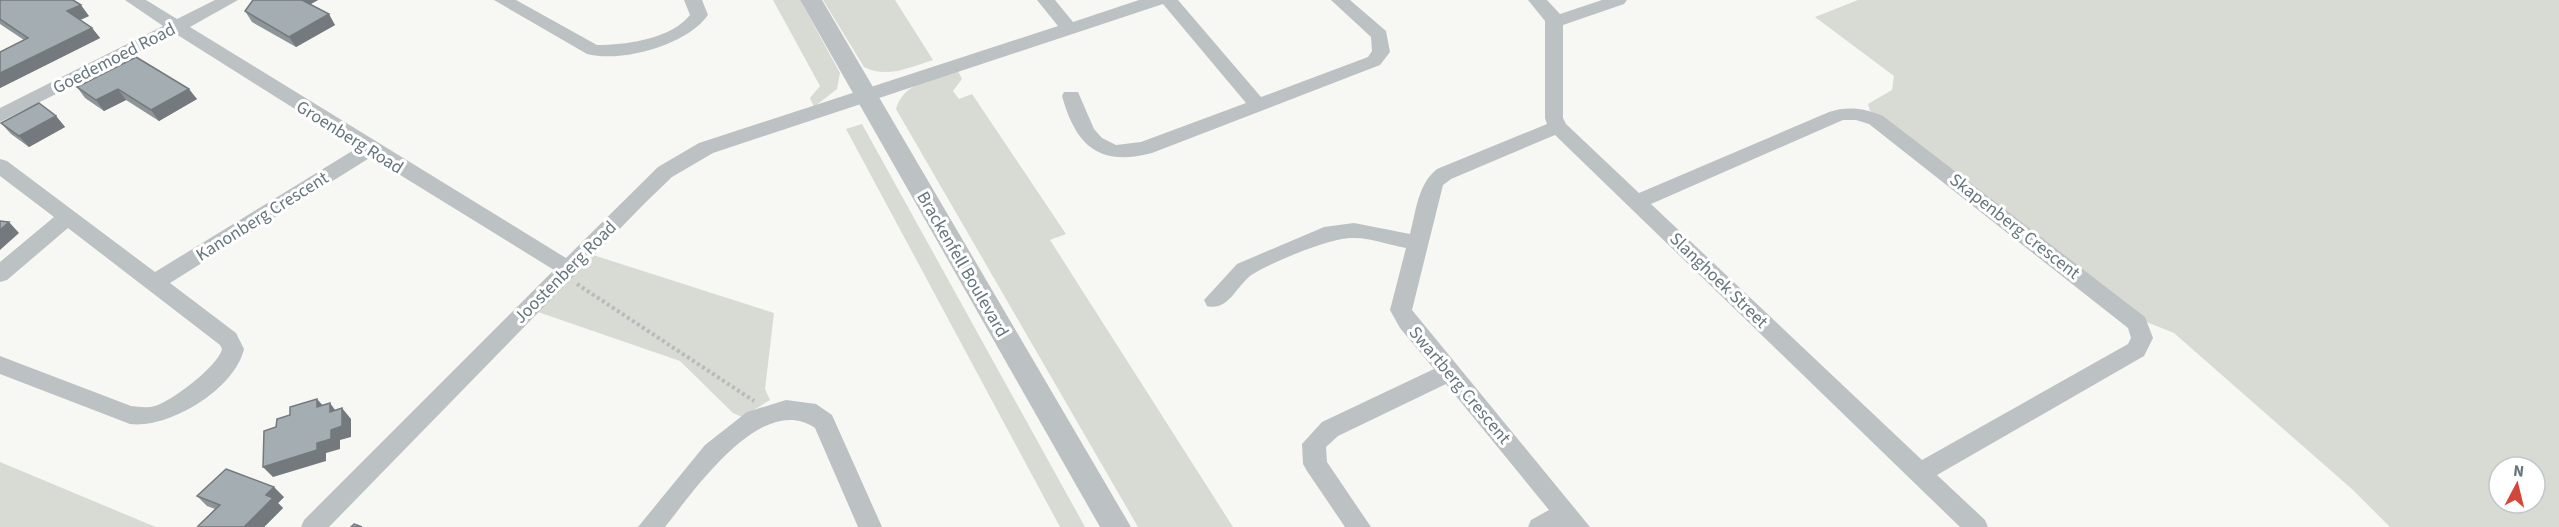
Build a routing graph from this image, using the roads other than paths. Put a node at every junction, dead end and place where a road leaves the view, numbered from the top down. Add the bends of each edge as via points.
1 (134, 0) edge
2 (229, 0) edge
3 (503, 0) edge
4 (693, 0) edge
5 (811, 0) edge
6 (1046, 0) edge
7 (1156, 0) edge
8 (1169, 0) edge
9 (1340, 0) edge
10 (1537, 0) edge
11 (1618, 0) edge
12 (1554, 21) junction
13 (176, 27) junction
14 (1068, 27) junction
15 (866, 95) junction
16 (1071, 96) dead end
17 (1257, 104) junction
18 (0, 116) edge
19 (1558, 127) junction
20 (370, 150) junction
21 (0, 166) edge
22 (1636, 202) junction
23 (67, 217) junction
24 (1417, 243) junction
25 (565, 272) junction
26 (0, 274) edge
27 (154, 283) junction
28 (1215, 300) dead end
29 (0, 365) edge
30 (1449, 372) junction
31 (1920, 473) junction
32 (1572, 520) edge
33 (314, 527) edge
34 (650, 527) edge
35 (870, 527) edge
36 (1116, 527) edge
37 (1359, 527) edge
38 (1540, 527) edge
39 (1976, 527) edge

1 - 13 street, Groenberg Road
2 - 13 street, Goedemoed Road
3 - 4 street via 604,53 688,28 699,15
5 - 15 street, Brackenfell Boulevard
6 - 14 street
7 - 14 street
8 - 17 street
9 - 17 street via 1380,35 1378,57 1363,67
10 - 12 street
11 - 12 street
12 - 19 street via 1554,118
13 - 18 street, Goedemoed Road
13 - 20 street, Groenberg Road
14 - 15 street, Joostenberg Road
15 - 25 street, Joostenberg Road via 706,148 678,162
15 - 36 street, Brackenfell Boulevard
16 - 17 street via 1076,115 1093,142 1114,152 1135,151
19 - 22 street, Slanghoek Street
19 - 24 street, Swartberg Crescent via 1440,178 1431,190
20 - 25 street, Groenberg Road
20 - 27 street, Kanonberg Crescent
21 - 23 street
22 - 31 street, Slanghoek Street
22 - 31 street, Skapenberg Crescent via 1836,116 1862,114 1876,120 2137,323 2142,338 2136,350
23 - 26 street
23 - 27 street
24 - 28 street via 1354,230 1331,232 1244,268
24 - 30 street, Swartberg Crescent via 1401,310
25 - 33 street, Joostenberg Road
27 - 29 street via 228,339 233,349 225,366 174,408 145,417 130,415
30 - 32 street, Swartberg Crescent
30 - 37 street via 1330,429 1314,444 1315,464
31 - 39 street, Slanghoek Street
32 - 38 street
34 - 35 street via 707,458 763,415 786,409 797,409 824,422

